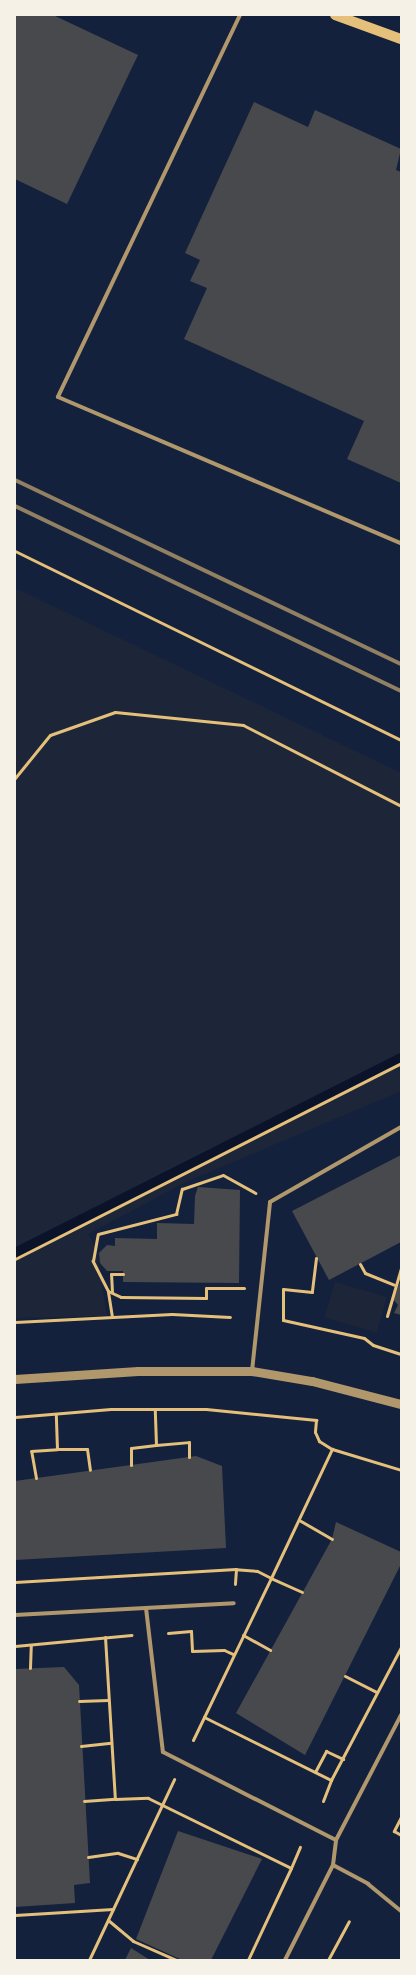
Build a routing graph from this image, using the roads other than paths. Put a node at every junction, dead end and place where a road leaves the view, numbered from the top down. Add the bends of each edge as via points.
1 (240, 15) edge
2 (335, 15) edge
3 (401, 39) edge
4 (401, 543) edge
5 (401, 1127) edge
6 (252, 1370) junction
7 (15, 1379) edge
8 (401, 1404) edge
9 (234, 1603) road end
10 (146, 1608) junction
11 (15, 1615) edge
12 (401, 1715) edge
13 (336, 1840) junction
14 (333, 1865) junction
15 (401, 1911) edge
16 (285, 1960) edge

1 - 4 lane via 58,397
2 - 3 main road
5 - 6 lane via 270,1202
6 - 7 street via 138,1371
6 - 8 street via 312,1381
9 - 10 lane
10 - 11 lane
10 - 13 lane via 163,1752
12 - 13 lane
13 - 14 lane
14 - 15 lane via 368,1884
14 - 16 lane

